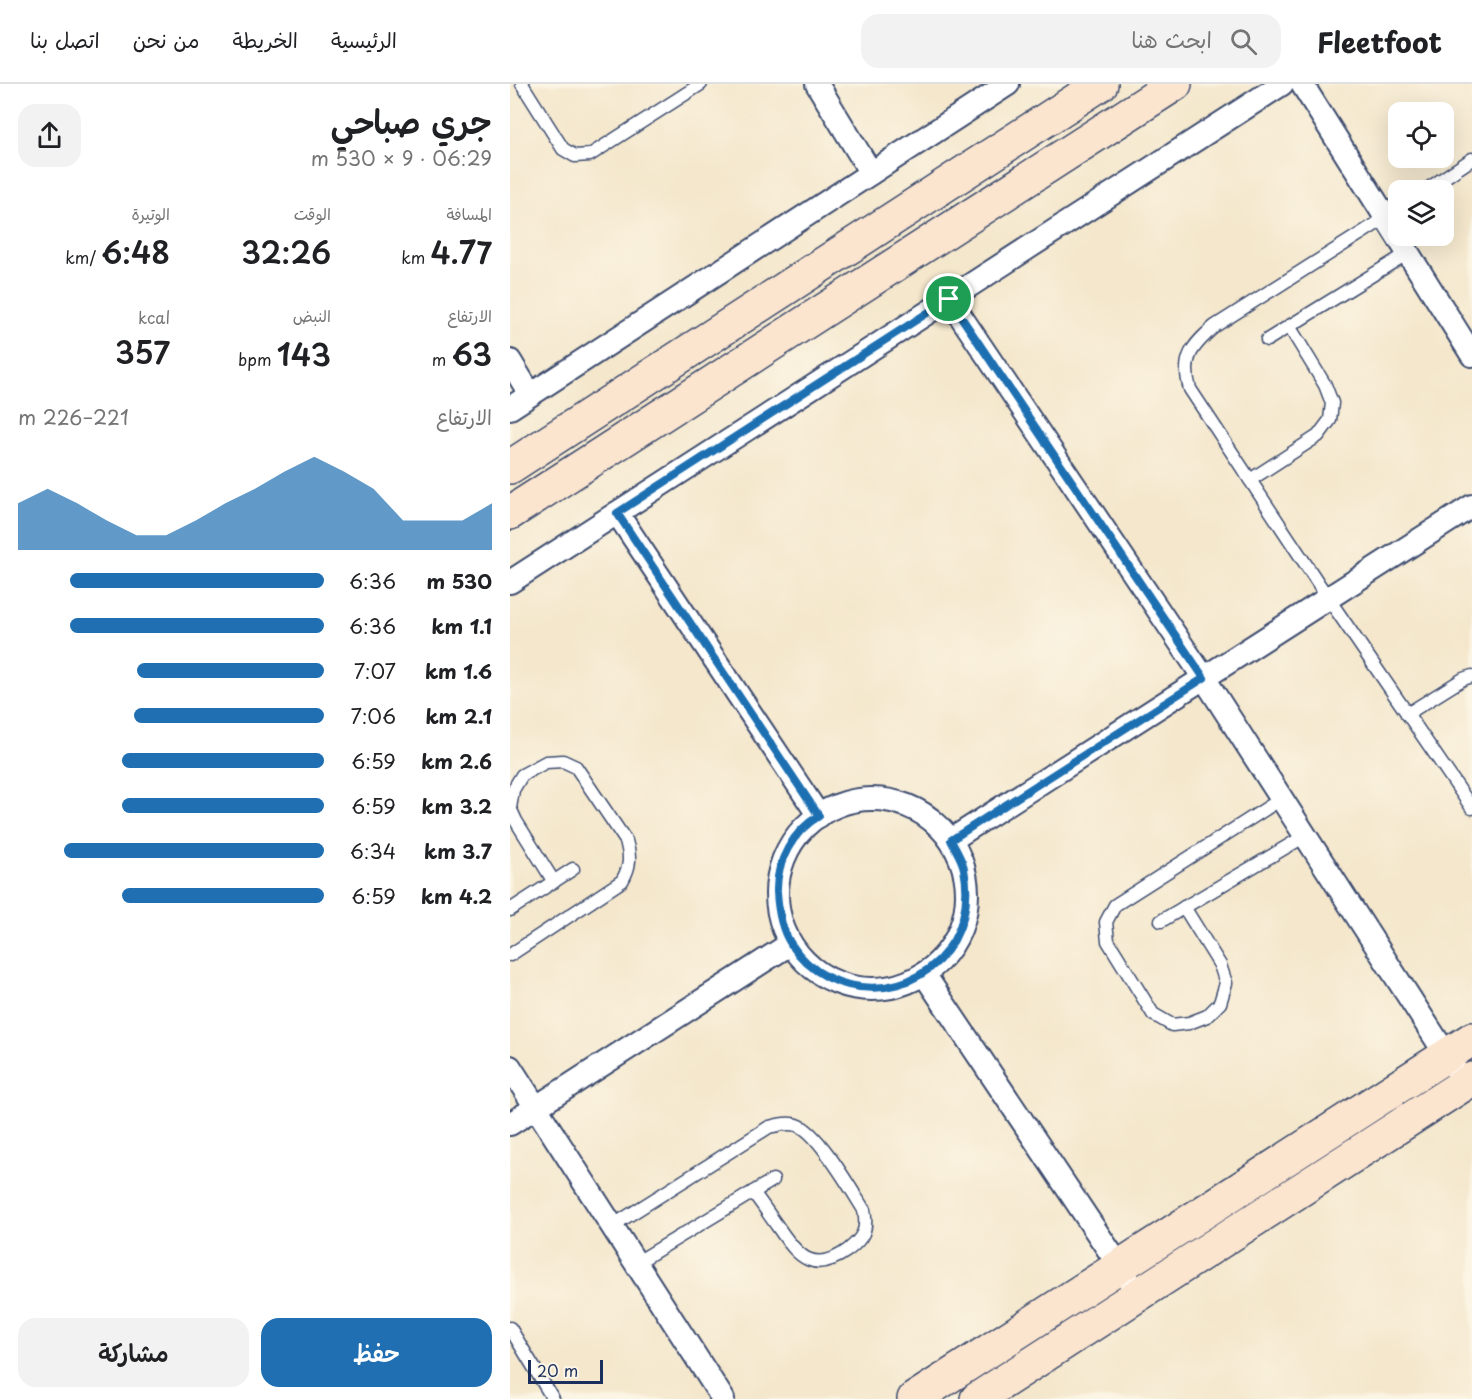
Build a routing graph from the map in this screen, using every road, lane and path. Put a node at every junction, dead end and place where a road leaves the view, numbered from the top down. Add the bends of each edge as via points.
1 (522, 84) edge
2 (701, 84) edge
3 (817, 84) edge
4 (1008, 84) edge
5 (1101, 84) edge
6 (1175, 84) edge
7 (1282, 84) edge
8 (1302, 84) edge
9 (1472, 159) edge
10 (872, 173) junction
11 (1441, 180) edge
12 (1388, 208) edge
13 (1388, 217) edge
14 (1405, 246) edge
15 (1408, 253) junction
16 (949, 299) junction
17 (1289, 326) junction
18 (1267, 340) dead end
19 (1472, 355) edge
20 (510, 360) edge
21 (530, 394) junction
22 (510, 408) edge
23 (510, 466) edge
24 (1250, 480) junction
25 (1472, 506) edge
26 (510, 513) edge
27 (617, 513) junction
28 (510, 582) edge
29 (1328, 598) junction
30 (1472, 676) edge
31 (1204, 678) junction
32 (1407, 714) junction
33 (1281, 799) junction
34 (1472, 808) edge
35 (819, 816) junction
36 (1305, 836) junction
37 (951, 840) junction
38 (573, 869) dead end
39 (554, 882) junction
40 (1184, 907) junction
41 (510, 910) edge
42 (1161, 921) dead end
43 (790, 944) junction
44 (510, 955) edge
45 (924, 974) junction
46 (1459, 1048) edge
47 (510, 1067) edge
48 (1470, 1086) edge
49 (536, 1108) junction
50 (510, 1124) edge
51 (773, 1180) dead end
52 (753, 1192) junction
53 (612, 1226) junction
54 (636, 1263) junction
55 (1119, 1267) junction
56 (1140, 1294) junction
57 (510, 1328) edge
58 (553, 1399) edge
59 (723, 1399) edge
60 (914, 1399) edge
61 (977, 1399) edge

1 - 2 lane via 563,149 575,156 590,155
3 - 10 street
4 - 10 street
5 - 23 street
6 - 26 street
7 - 16 street
8 - 12 street
9 - 11 lane
10 - 21 street
13 - 24 lane via 1215,326 1197,341 1188,358 1185,372 1190,389
14 - 15 street
15 - 17 lane
15 - 19 street
16 - 27 street
16 - 31 street
17 - 18 lane
17 - 24 lane via 1325,385 1332,404 1330,420 1318,436
20 - 21 street
21 - 22 street
24 - 29 lane
25 - 29 street
27 - 28 street
27 - 35 street
29 - 31 street
29 - 32 lane
30 - 32 lane
31 - 33 street
31 - 37 street
32 - 34 lane
33 - 36 street
33 - 40 lane via 1115,905 1106,922 1108,941 1153,1014 1172,1025 1207,1016 1220,1003 1226,983 1220,965
35 - 37 street via 834,806 866,798 899,802 928,817
35 - 43 street via 807,823 787,849 777,880 778,913
36 - 40 lane
36 - 46 street
37 - 45 street via 964,868 967,897 961,927 946,954
38 - 39 lane
39 - 41 lane
39 - 44 lane via 510,808 513,790 522,775 546,762 563,761 576,767 626,841 629,869 622,881
40 - 42 lane
43 - 45 street via 810,966 836,982 866,988 896,986
43 - 49 street
45 - 55 street
46 - 48 street
46 - 55 street
47 - 49 street
48 - 56 street
49 - 50 street
49 - 53 street
51 - 52 lane
52 - 53 lane via 793,1249 805,1259 821,1263 861,1240 866,1222 864,1210 814,1135 798,1125 782,1124 769,1127
52 - 54 lane
53 - 54 street
54 - 59 street
55 - 56 street
55 - 60 street
56 - 61 street
57 - 58 lane

